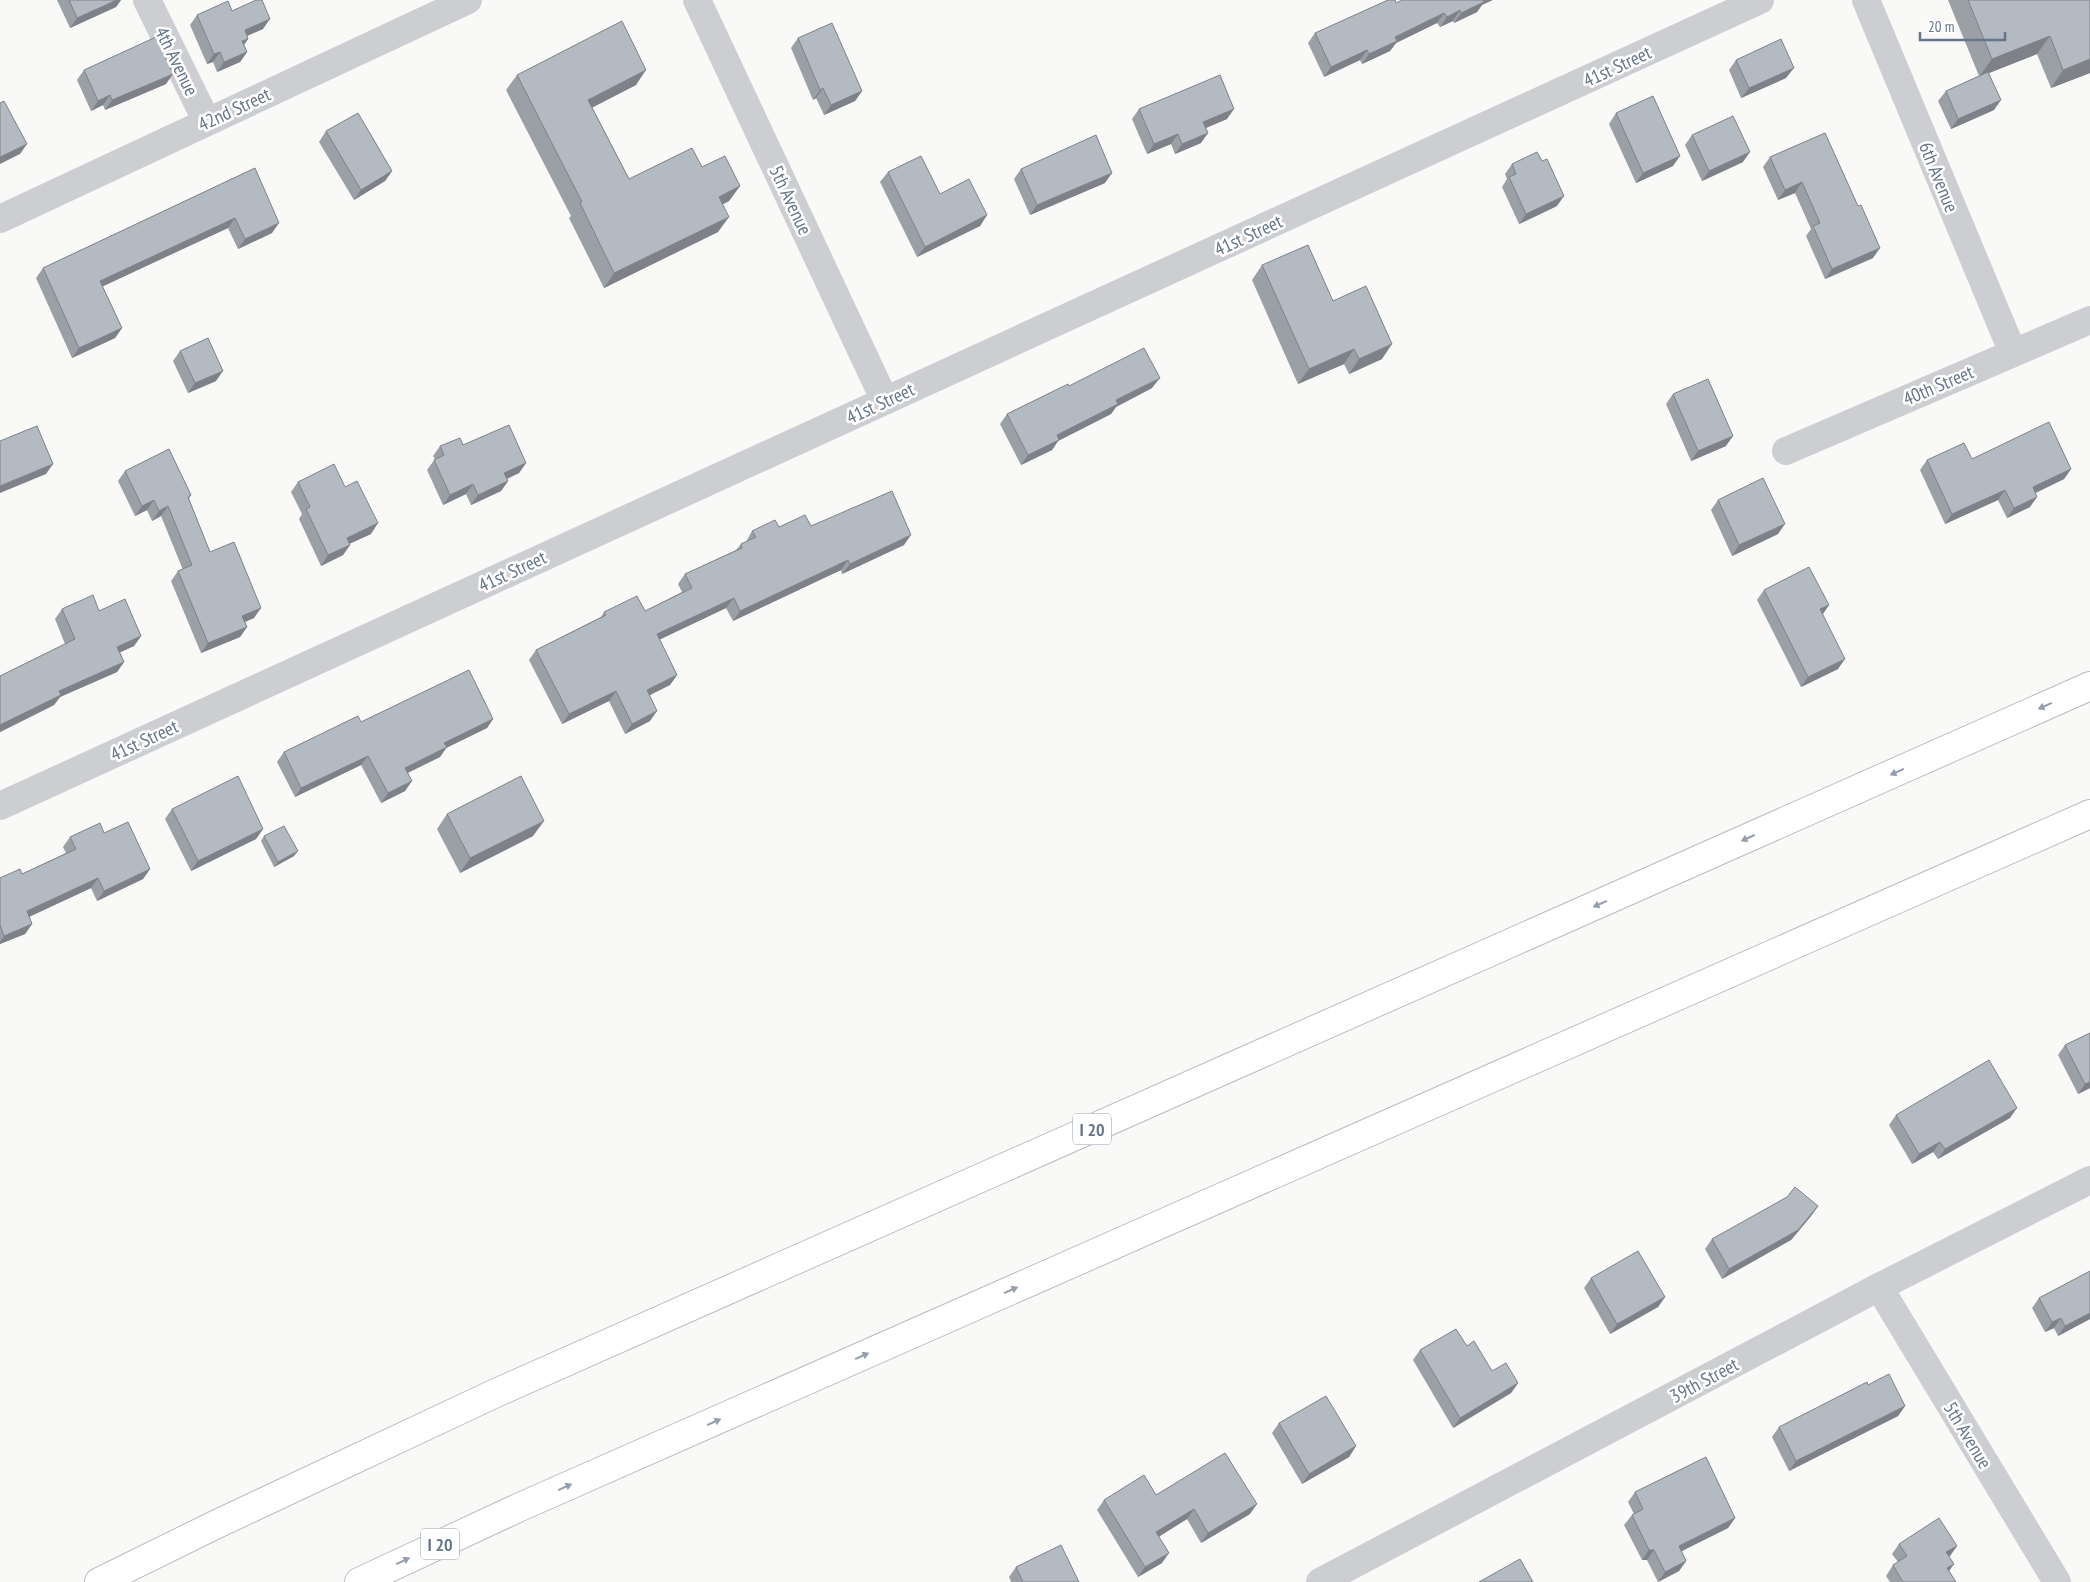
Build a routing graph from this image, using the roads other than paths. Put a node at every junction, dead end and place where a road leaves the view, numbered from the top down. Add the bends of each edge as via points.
1 (147, 0) edge
2 (468, 0) edge
3 (697, 0) edge
4 (1760, 0) edge
5 (1866, 0) edge
6 (207, 122) junction
7 (0, 219) edge
8 (2090, 320) edge
9 (2012, 353) junction
10 (885, 401) junction
11 (1786, 451) dead end
12 (2090, 686) edge
13 (0, 806) edge
14 (2090, 814) edge
15 (2090, 1180) edge
16 (1880, 1287) junction
17 (99, 1582) edge
18 (359, 1582) edge
19 (1320, 1582) edge
20 (2057, 1582) edge

1 - 6 street, 4th Avenue
2 - 6 street, 42nd Street
3 - 10 street, 5th Avenue
4 - 10 street, 41st Street
5 - 9 street, 6th Avenue
6 - 7 street, 42nd Street
8 - 9 street, 40th Street
9 - 11 street, 40th Street
10 - 13 street, 41st Street
12 -> 17 highway, I 20 via 507,1388
18 -> 14 highway, I 20 via 530,1503
15 - 16 street, 39th Street
16 - 19 street, 39th Street
16 - 20 street, 5th Avenue

